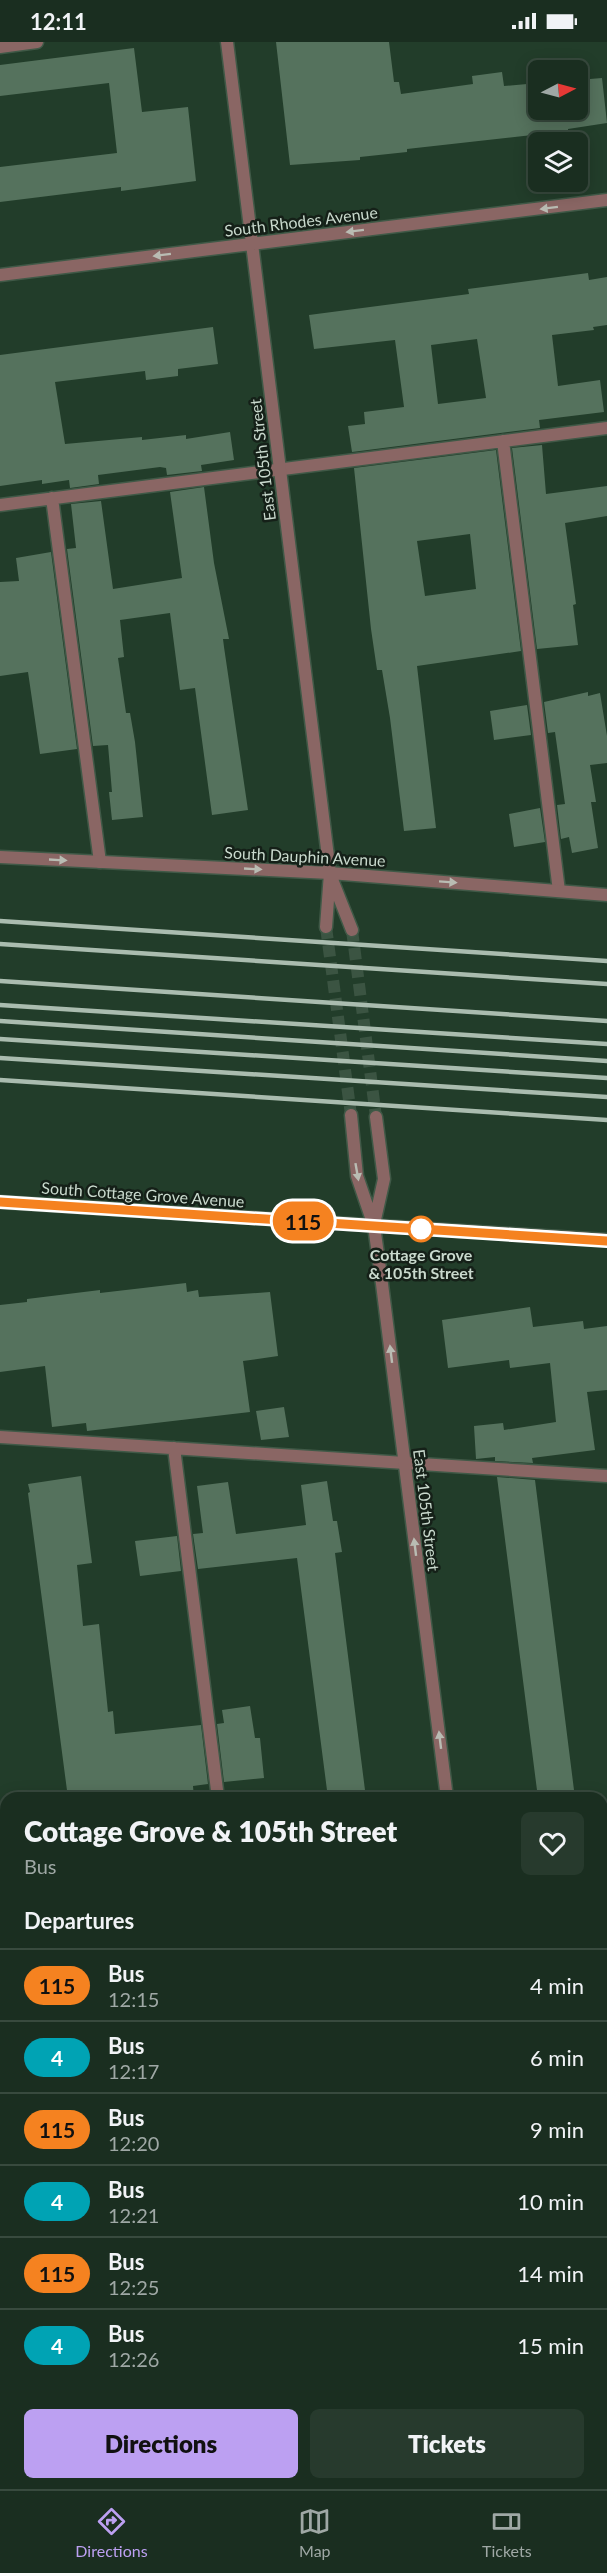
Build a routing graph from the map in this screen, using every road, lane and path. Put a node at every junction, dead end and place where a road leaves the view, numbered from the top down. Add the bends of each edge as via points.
1 (36, 42) edge
2 (227, 42) edge
3 (0, 47) edge
4 (607, 200) edge
5 (252, 244) junction
6 (0, 275) edge
7 (607, 428) edge
8 (503, 441) junction
9 (279, 469) junction
10 (52, 498) junction
11 (0, 504) edge
12 (0, 857) edge
13 (100, 862) junction
14 (330, 873) junction
15 (560, 891) junction
16 (607, 895) edge
17 (326, 927) tunnel mouth
18 (352, 930) tunnel mouth
19 (351, 1115) tunnel mouth
20 (376, 1117) tunnel mouth
21 (0, 1202) edge
22 (374, 1226) junction
23 (607, 1240) edge
24 (0, 1437) edge
25 (174, 1448) junction
26 (405, 1464) junction
27 (607, 1476) edge
28 (217, 1792) edge
29 (446, 1792) edge

1 - 3 street
2 - 5 street, East 105th Street
4 -> 5 street, South Rhodes Avenue
5 -> 6 street, South Rhodes Avenue
5 - 9 street, East 105th Street
7 - 8 street
8 - 9 street
8 - 15 street
9 - 10 street
9 - 14 street, East 105th Street
10 - 11 street
10 - 13 street
12 -> 13 street, South Dauphin Avenue
13 -> 14 street, South Dauphin Avenue
14 -> 15 street, South Dauphin Avenue
14 - 17 street, East 105th Street
14 - 18 street, East 105th Street
15 - 16 street, South Dauphin Avenue
19 -> 22 street, East 105th Street via 357,1176
20 - 22 street, East 105th Street via 384,1179
21 - 22 street, South Cottage Grove Avenue
22 - 23 street, South Cottage Grove Avenue
26 -> 22 street, East 105th Street
24 - 25 street
25 - 26 street
25 - 28 street
26 - 27 street
29 -> 26 street, East 105th Street

